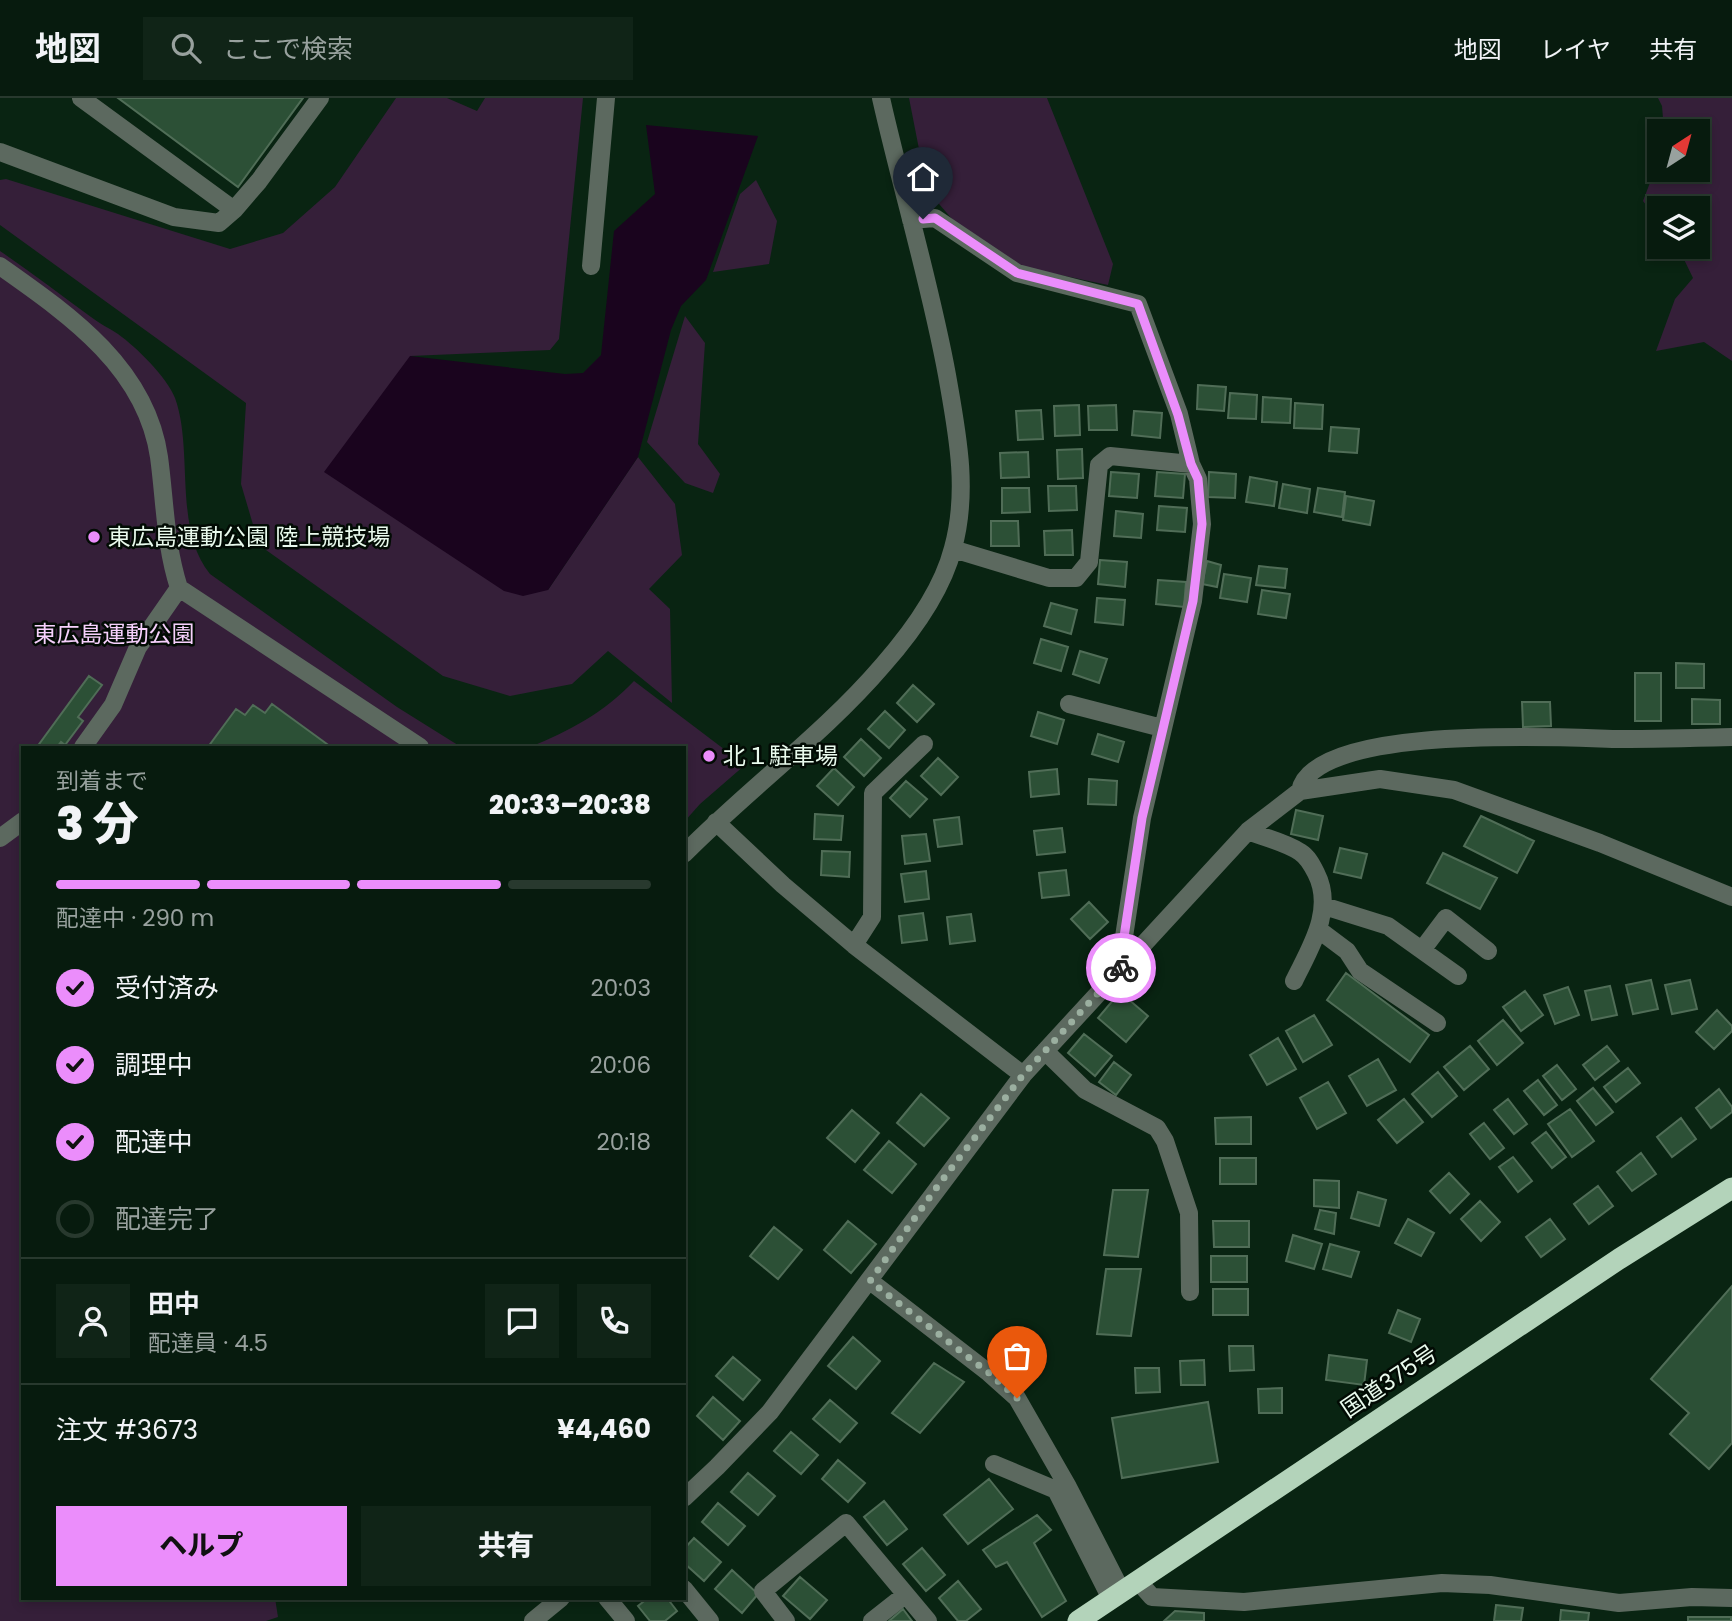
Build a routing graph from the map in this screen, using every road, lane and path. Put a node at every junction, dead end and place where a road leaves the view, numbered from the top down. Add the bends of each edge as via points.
1 (81, 98) edge
2 (320, 98) edge
3 (606, 98) edge
4 (881, 98) edge
5 (0, 152) edge
6 (234, 210) junction
7 (911, 220) junction
8 (0, 266) edge
9 (591, 266) dead end
10 (1191, 464) junction
11 (953, 549) junction
12 (179, 588) junction
13 (1069, 704) dead end
14 (1162, 728) junction
15 (1732, 737) edge
16 (924, 744) dead end
17 (84, 746) edge
18 (418, 746) edge
19 (1300, 791) junction
20 (21, 822) edge
21 (716, 822) junction
22 (1248, 831) junction
23 (0, 838) edge
24 (686, 852) edge
25 (1732, 897) edge
26 (1324, 906) junction
27 (1319, 930) junction
28 (854, 945) junction
29 (1422, 950) junction
30 (1488, 951) dead end
31 (1131, 957) junction
32 (1458, 976) dead end
33 (1294, 981) dead end
34 (1437, 1023) dead end
35 (1045, 1051) junction
36 (1023, 1075) junction
37 (1732, 1188) edge
38 (870, 1281) junction
39 (1190, 1292) dead end
40 (994, 1464) dead end
41 (687, 1490) edge
42 (686, 1591) edge
43 (1124, 1591) junction
44 (905, 1595) junction
45 (1732, 1598) edge
46 (559, 1600) edge
47 (609, 1600) edge
48 (533, 1621) edge
49 (626, 1621) edge
50 (710, 1621) edge
51 (786, 1621) edge
52 (872, 1621) edge
53 (928, 1621) edge
54 (1078, 1621) edge

1 - 6 street
2 - 6 street
3 - 9 street
4 - 7 street
5 - 6 street via 174,217 219,223
7 - 10 street via 935,218 1017,273 1138,304
7 - 11 street via 934,306 959,443 962,483
8 - 12 street via 70,317 130,379 149,417 159,455 170,562
10 - 11 street via 1110,456 1099,465 1089,562 1076,578 1049,578
10 - 14 street via 1198,479 1201,537 1193,601
11 - 21 street via 915,626 883,666
12 - 17 street via 138,648 113,705
12 - 18 street
13 - 14 street
14 - 31 street via 1142,818 1122,950
15 - 19 street via 1464,737 1381,746 1345,754 1313,771 1301,783
16 - 28 street via 873,793 872,917
19 - 22 street
19 - 25 street via 1380,779 1454,790
20 - 23 street
21 - 24 street
21 - 28 street
22 - 26 street via 1300,851 1320,880
22 - 31 street
26 - 27 street
26 - 29 street via 1388,926
27 - 33 street
27 - 34 street via 1347,951 1360,971
28 - 36 street
29 - 30 street via 1446,918
29 - 32 street
31 - 35 street
35 - 36 street
35 - 39 street via 1085,1090 1157,1128 1165,1141 1189,1213
36 - 38 street
37 - 43 highway, 国道375号
38 - 41 street via 770,1412
38 - 43 street via 1017,1398
40 - 43 street via 1056,1490
42 - 50 street
43 - 45 street via 1244,1602 1442,1583 1619,1603
43 - 54 highway, 国道375号
44 - 51 street via 846,1523 764,1591
44 - 52 street
44 - 53 street
46 - 48 street
47 - 49 street

